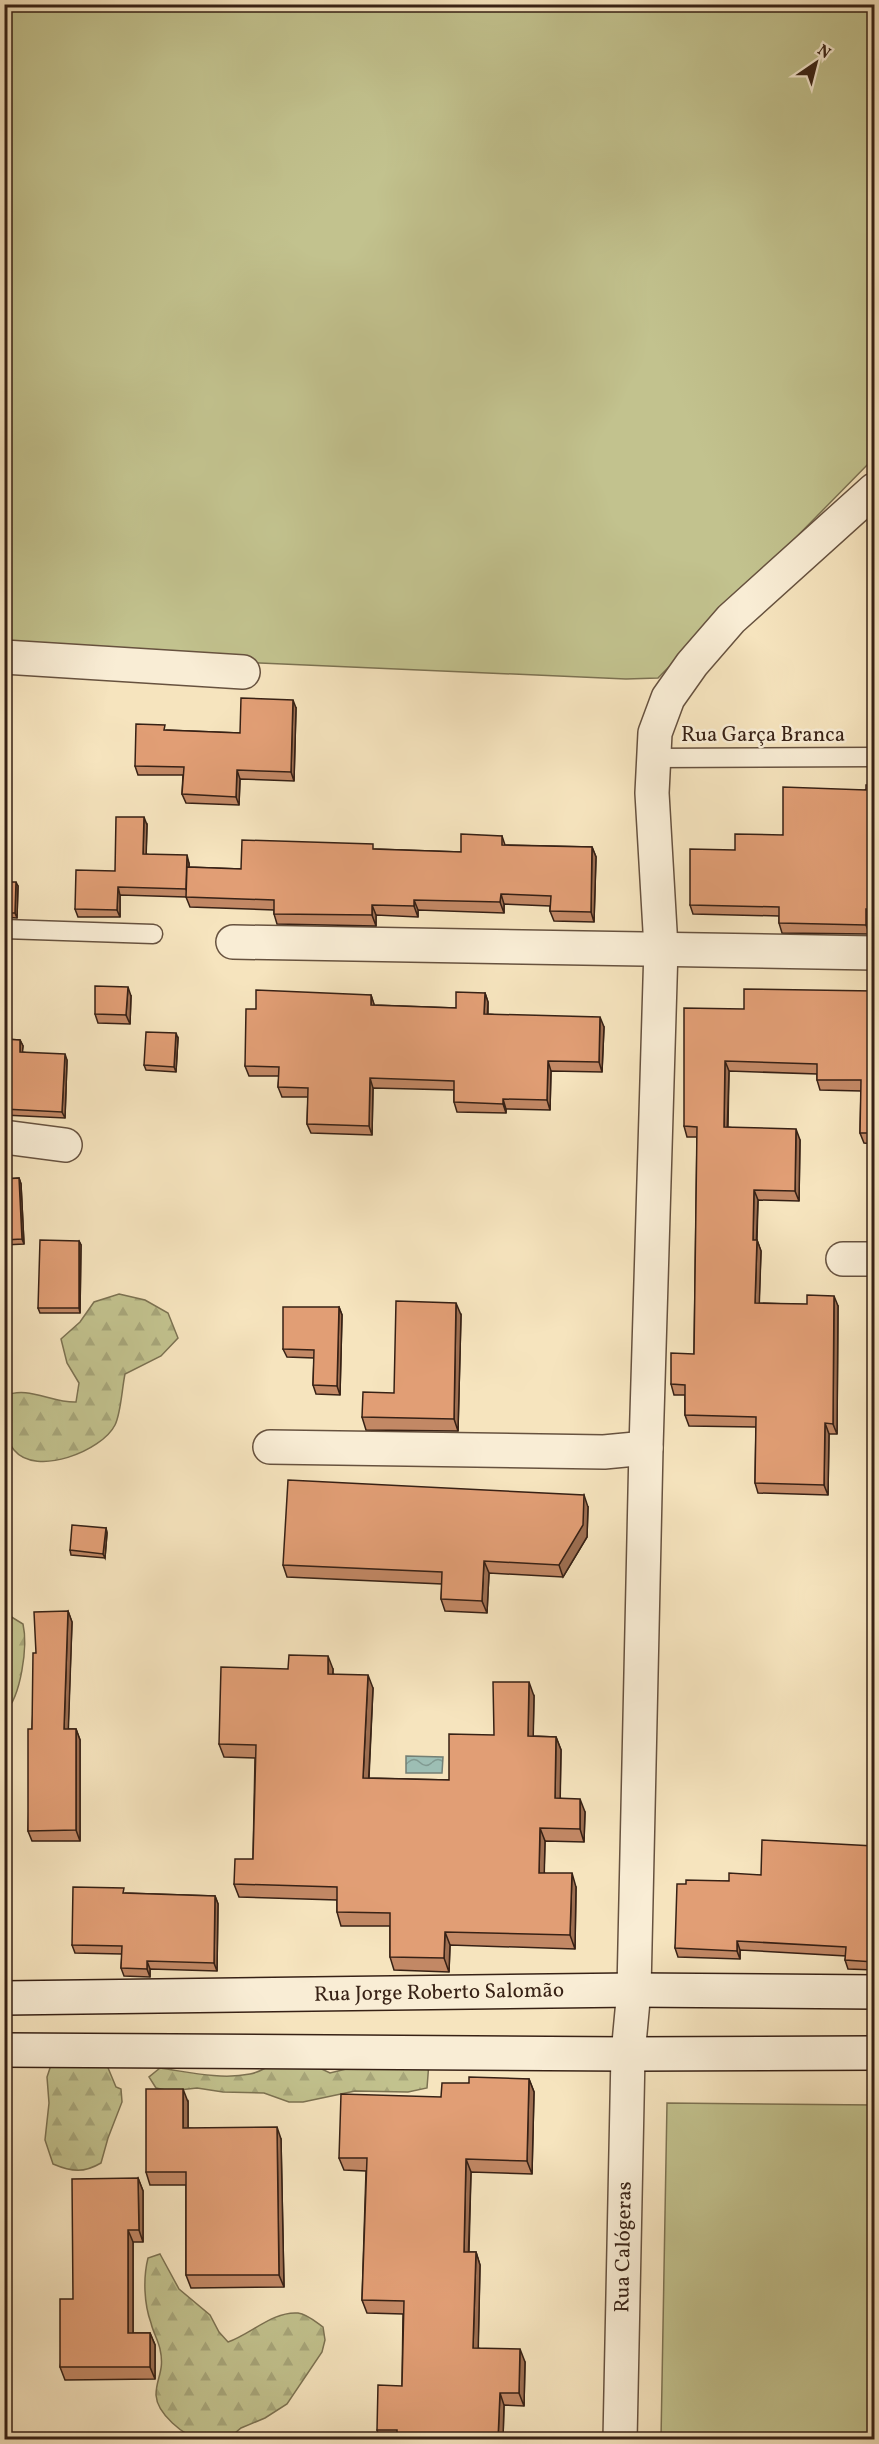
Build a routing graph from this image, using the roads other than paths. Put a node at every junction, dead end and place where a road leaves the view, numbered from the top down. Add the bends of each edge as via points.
1 (874, 490) edge
2 (4, 657) edge
3 (243, 672) dead end
4 (874, 757) edge
5 (652, 758) junction
6 (4, 929) edge
7 (153, 934) dead end
8 (233, 942) dead end
9 (661, 948) junction
10 (874, 953) edge
11 (4, 1137) edge
12 (65, 1145) dead end
13 (270, 1447) dead end
14 (646, 1448) junction
15 (634, 1990) junction
16 (874, 1992) edge
17 (4, 1998) edge
18 (4, 2049) edge
19 (874, 2053) edge
20 (628, 2054) junction
21 (620, 2439) edge

1 - 5 street, Rua Calógeras via 731,620 692,664 668,698 655,733
2 - 3 street
4 - 5 lane, Rua Garça Branca
5 - 9 street, Rua Calógeras
6 - 7 lane
8 - 9 street
9 - 10 street
9 - 14 street, Rua Calógeras
11 - 12 street
13 - 14 street via 604,1452
14 - 15 street, Rua Calógeras
15 - 16 street, Rua Jorge Roberto Salomão
15 - 17 street, Rua Jorge Roberto Salomão
15 - 20 street, Rua Calógeras
18 - 20 street
19 - 20 street
20 - 21 street, Rua Calógeras

